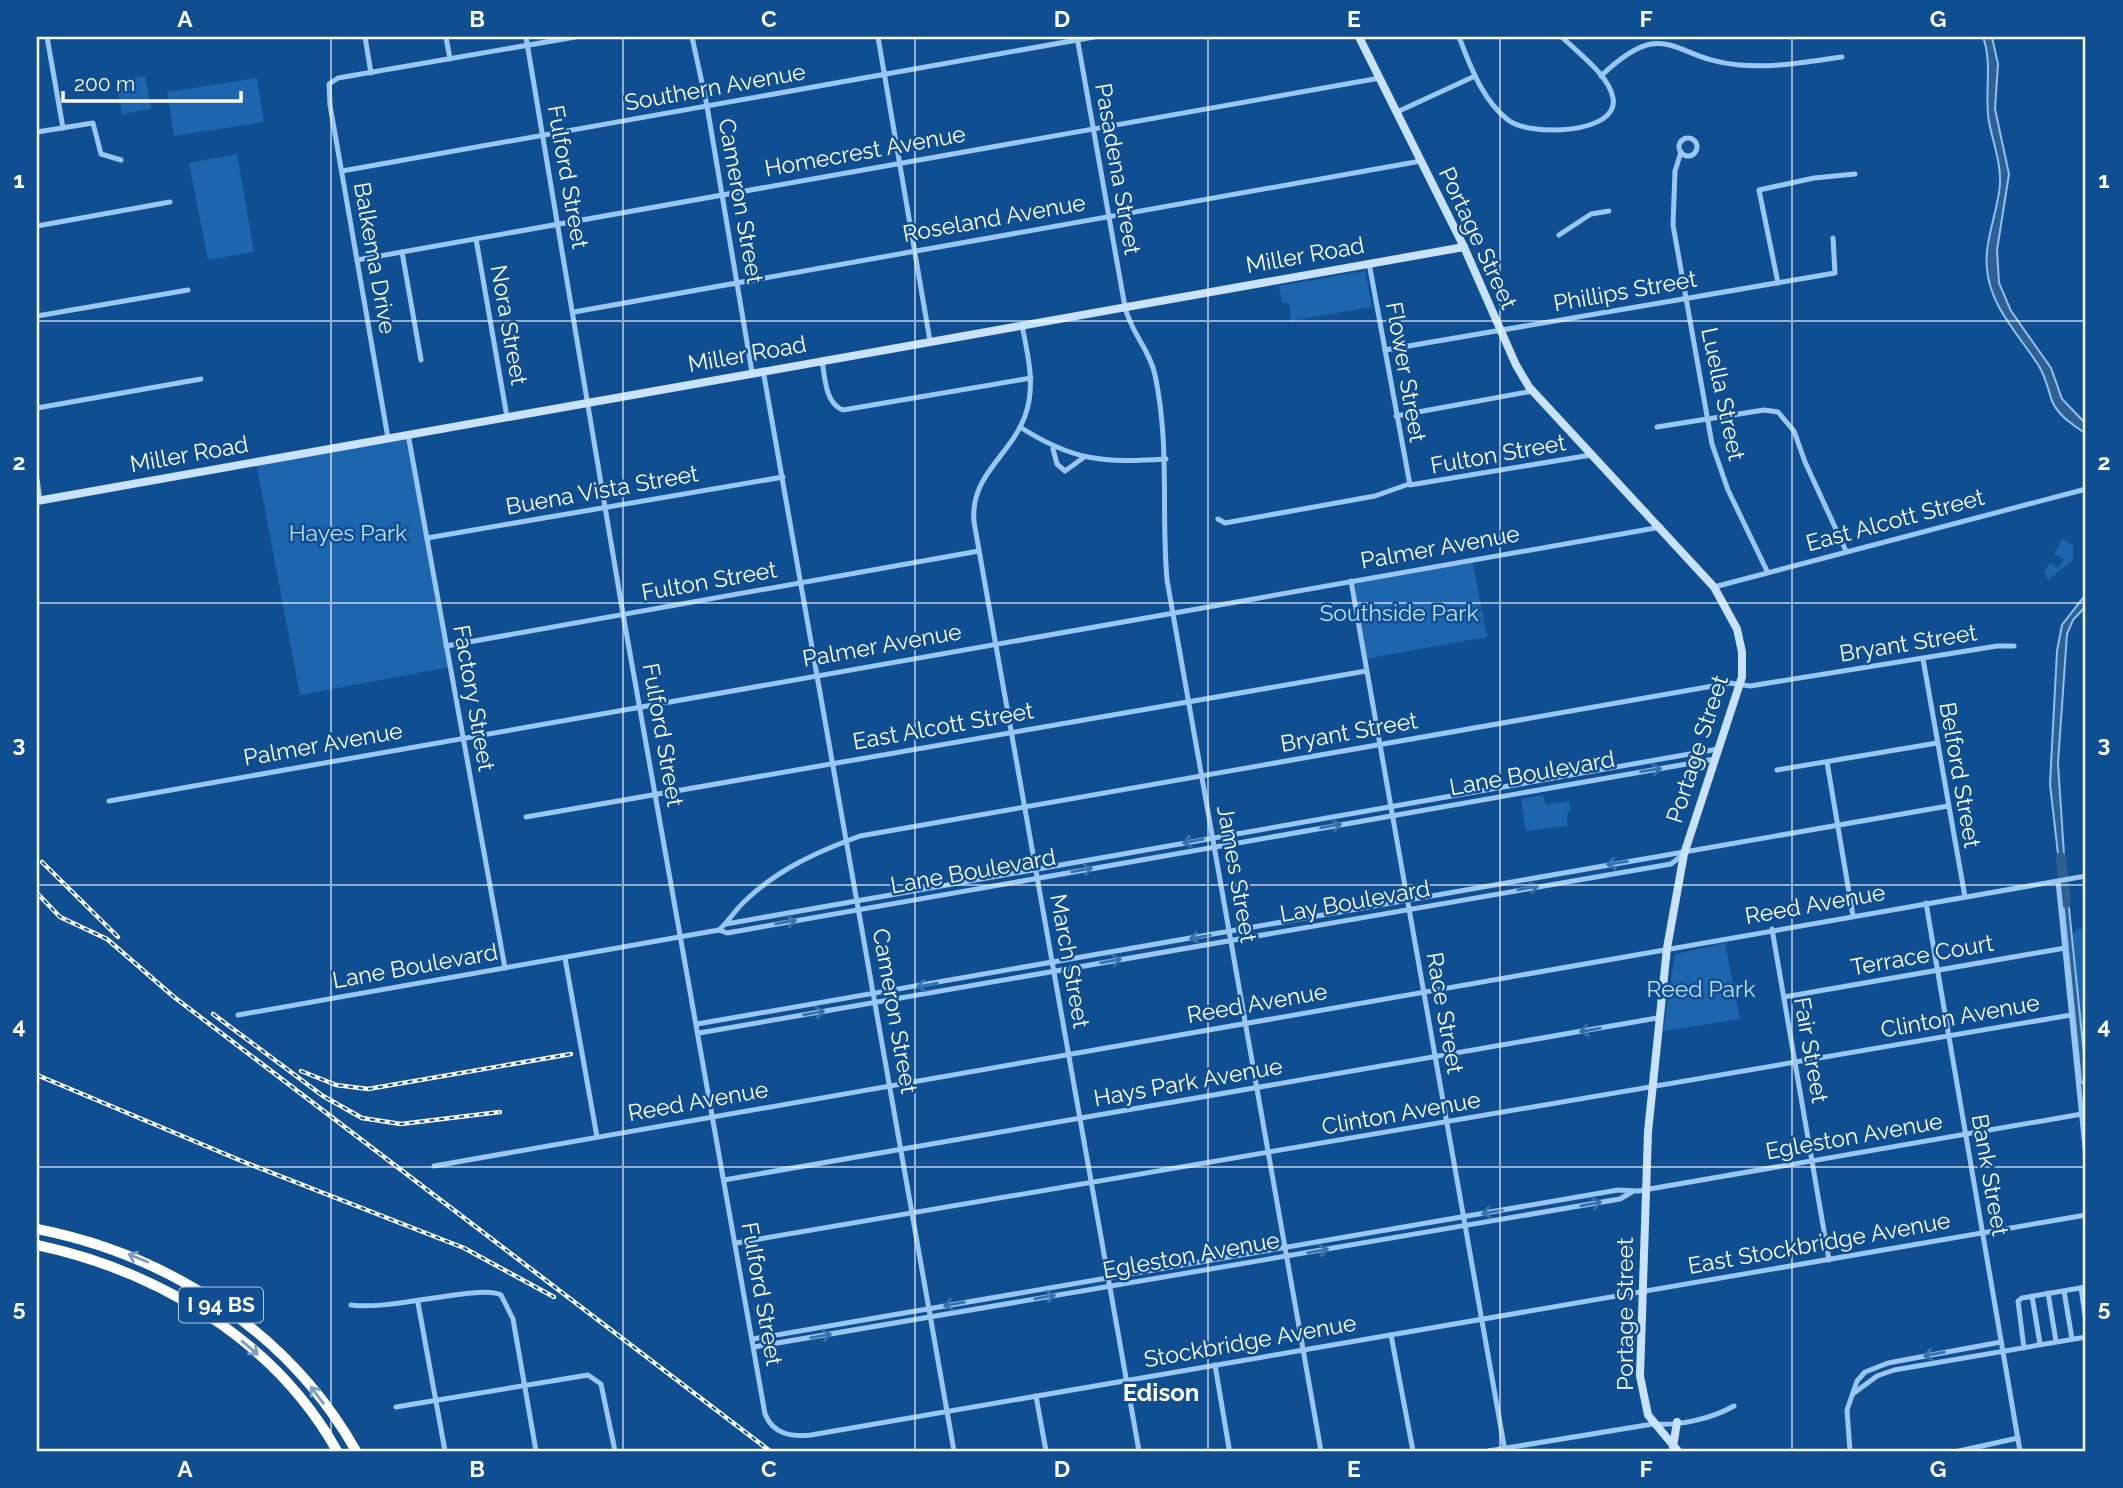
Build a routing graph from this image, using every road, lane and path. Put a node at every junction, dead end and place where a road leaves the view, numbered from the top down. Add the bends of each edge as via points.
1 (47, 37) edge
2 (365, 37) edge
3 (446, 37) edge
4 (526, 37) edge
5 (575, 37) edge
6 (692, 37) edge
7 (878, 37) edge
8 (1094, 37) edge
9 (1359, 37) edge
10 (1460, 37) edge
11 (1562, 37) edge
12 (1077, 38) edge
13 (527, 46) junction
14 (1842, 57) dead end
15 (450, 59) junction
16 (371, 73) junction
17 (884, 74) junction
18 (1475, 76) junction
19 (1601, 76) junction
20 (1380, 78) junction
21 (707, 106) junction
22 (1397, 112) junction
23 (1092, 127) junction
24 (63, 128) junction
25 (37, 132) edge
26 (543, 136) junction
27 (1681, 152) dead end
28 (121, 160) dead end
29 (1421, 161) junction
30 (900, 163) junction
31 (342, 171) junction
32 (1855, 174) dead end
33 (723, 194) junction
34 (170, 202) dead end
35 (1609, 211) dead end
36 (1108, 216) junction
37 (559, 224) junction
38 (37, 226) edge
39 (1559, 235) dead end
40 (1833, 238) dead end
41 (476, 239) junction
42 (1464, 247) junction
43 (915, 251) junction
44 (402, 252) junction
45 (357, 260) junction
46 (1369, 263) junction
47 (737, 282) junction
48 (1778, 283) junction
49 (188, 290) dead end
50 (1688, 299) junction
51 (1125, 307) junction
52 (574, 312) junction
53 (37, 316) edge
54 (1022, 325) junction
55 (1500, 330) junction
56 (930, 341) junction
57 (1385, 350) junction
58 (421, 360) dead end
59 (822, 360) junction
60 (762, 370) junction
61 (752, 372) junction
62 (1031, 378) junction
63 (201, 379) dead end
64 (1533, 391) junction
65 (588, 403) junction
66 (37, 408) edge
67 (1396, 416) junction
68 (507, 417) junction
69 (1707, 421) junction
70 (1020, 427) junction
71 (1657, 427) dead end
72 (408, 434) junction
73 (388, 438) junction
74 (1054, 449) junction
75 (1592, 454) junction
76 (1083, 458) junction
77 (1166, 459) junction
78 (783, 477) junction
79 (37, 479) edge
80 (1410, 484) junction
81 (2086, 489) edge
82 (39, 501) edge
83 (606, 508) junction
84 (1218, 519) dead end
85 (1661, 527) junction
86 (427, 538) junction
87 (979, 551) junction
88 (1846, 551) junction
89 (1766, 571) junction
90 (1351, 581) junction
91 (801, 583) junction
92 (1714, 587) junction
93 (1172, 612) junction
94 (623, 614) junction
95 (996, 643) junction
96 (446, 646) junction
97 (2014, 646) dead end
98 (1923, 659) junction
99 (1367, 670) junction
100 (818, 675) junction
101 (1741, 685) junction
102 (1188, 701) junction
103 (640, 705) junction
104 (1011, 732) junction
105 (463, 737) junction
106 (1937, 743) junction
107 (1380, 745) junction
108 (1718, 749) junction
109 (1715, 759) junction
110 (1827, 762) junction
111 (833, 763) junction
112 (1777, 770) dead end
113 (1583, 773) junction
114 (1202, 775) junction
115 (1585, 781) junction
116 (1489, 789) junction
117 (657, 794) junction
118 (1490, 798) junction
119 (109, 800) dead end
120 (1390, 806) junction
121 (1948, 806) junction
122 (1025, 807) junction
123 (1392, 816) junction
124 (526, 817) dead end
125 (1300, 822) junction
126 (1838, 826) junction
127 (1302, 831) junction
128 (1213, 837) junction
129 (848, 841) junction
130 (1214, 846) junction
131 (1126, 853) junction
132 (1684, 854) junction
133 (1127, 862) junction
134 (1035, 869) junction
135 (1584, 869) junction
136 (2086, 876) edge
137 (1037, 878) junction
138 (1586, 878) junction
139 (2062, 880) junction
140 (944, 884) junction
141 (1494, 885) junction
142 (946, 894) junction
143 (1496, 894) junction
144 (1965, 897) junction
145 (858, 899) junction
146 (1407, 901) junction
147 (1926, 903) junction
148 (859, 909) junction
149 (1408, 909) junction
150 (1318, 916) junction
151 (1853, 916) junction
152 (726, 924) junction
153 (1319, 925) junction
154 (1772, 929) junction
155 (719, 930) junction
156 (1230, 932) junction
157 (681, 937) junction
158 (1231, 940) junction
159 (1139, 947) junction
160 (1667, 948) junction
161 (2065, 948) junction
162 (1140, 956) junction
163 (565, 958) junction
164 (1052, 962) junction
165 (505, 968) junction
166 (1937, 970) junction
167 (1054, 971) junction
168 (963, 978) junction
169 (964, 987) junction
170 (1424, 992) junction
171 (875, 994) junction
172 (1784, 997) junction
173 (876, 1003) junction
174 (784, 1009) junction
175 (238, 1015) dead end
176 (2071, 1015) junction
177 (785, 1018) junction
178 (1657, 1018) junction
179 (1246, 1022) junction
180 (697, 1024) junction
181 (699, 1033) junction
182 (1948, 1036) junction
183 (1068, 1054) junction
184 (1435, 1057) junction
185 (1795, 1062) junction
186 (890, 1085) junction
187 (1257, 1088) junction
188 (1651, 1088) junction
189 (2082, 1114) junction
190 (713, 1116) junction
191 (1079, 1119) junction
192 (1446, 1123) junction
193 (1965, 1135) junction
194 (597, 1137) junction
195 (902, 1149) junction
196 (1269, 1153) junction
197 (2086, 1158) edge
198 (1812, 1161) junction
199 (433, 1166) dead end
200 (724, 1180) junction
201 (1091, 1184) junction
202 (1647, 1189) junction
203 (1632, 1192) junction
204 (1552, 1201) junction
205 (1554, 1210) junction
206 (913, 1214) junction
207 (2086, 1215) edge
208 (1463, 1217) junction
209 (1464, 1226) junction
210 (37, 1229) edge
211 (1373, 1232) junction
212 (1982, 1233) junction
213 (1374, 1241) junction
214 (736, 1243) junction
215 (37, 1245) edge
216 (1285, 1247) junction
217 (1287, 1256) junction
218 (1829, 1260) junction
219 (1196, 1262) junction
220 (1198, 1271) junction
221 (1107, 1277) junction
222 (1109, 1286) junction
223 (2083, 1287) edge
224 (2064, 1291) junction
225 (1642, 1292) junction
226 (1019, 1293) junction
227 (2048, 1293) junction
228 (2032, 1296) junction
229 (1020, 1301) junction
230 (418, 1303) junction
231 (351, 1305) dead end
232 (929, 1308) junction
233 (930, 1317) junction
234 (1480, 1320) junction
235 (2086, 1322) edge
236 (840, 1324) junction
237 (842, 1332) junction
238 (1391, 1335) junction
239 (2086, 1338) edge
240 (753, 1339) junction
241 (2072, 1339) junction
242 (2056, 1341) junction
243 (2001, 1342) junction
244 (2040, 1344) junction
245 (754, 1347) junction
246 (2024, 1348) junction
247 (1303, 1350) junction
248 (2003, 1352) junction
249 (1215, 1365) junction
250 (1126, 1380) junction
251 (525, 1385) junction
252 (1854, 1393) junction
253 (1036, 1396) junction
254 (436, 1401) junction
255 (1734, 1406) dead end
256 (396, 1407) dead end
257 (947, 1411) junction
258 (1677, 1422) junction
259 (1653, 1424) junction
260 (782, 1433) joint
261 (2018, 1438) junction
262 (2086, 1441) edge
263 (1229, 1448) dead end
264 (1675, 1449) edge
265 (1505, 1450) edge
266 (337, 1451) edge
267 (356, 1451) edge
268 (444, 1451) edge
269 (536, 1451) edge
270 (615, 1451) edge
271 (954, 1451) edge
272 (1046, 1451) edge
273 (1139, 1451) edge
274 (1321, 1451) edge
275 (1413, 1451) edge
276 (1489, 1451) edge
277 (1850, 1451) edge
278 (1959, 1451) edge
279 (2020, 1451) edge
280 (2085, 1451) edge

1 - 24 street
2 - 16 street
3 - 15 street
4 - 13 street, Fulford Street
5 - 13 street
6 - 21 street, Cameron Street
7 - 17 street
8 - 12 street, Southern Avenue
9 - 20 main road, Portage Street
10 - 18 street
11 - 19 street
12 - 17 street, Southern Avenue
12 - 23 street, Pasadena Street
13 - 15 street
13 - 26 street, Fulford Street
14 - 19 street via 1743,66 1658,43 1626,54
15 - 16 street
16 - 31 street, Balkema Drive via 338,78 329,85
17 - 21 street, Southern Avenue
17 - 30 street
18 - 19 street via 1506,119 1526,129 1544,131 1595,123 1608,114 1614,99
18 - 22 street
20 - 22 main road, Portage Street
20 - 23 street, Homecrest Avenue
21 - 26 street, Southern Avenue
21 - 33 street, Cameron Street
22 - 29 main road, Portage Street
23 - 30 street, Homecrest Avenue
23 - 36 street, Pasadena Street
24 - 25 street
24 - 28 street via 93,123 101,154
26 - 31 street, Southern Avenue
26 - 37 street, Fulford Street
27 - 50 street, Luella Street via 1675,170 1673,225
29 - 36 street, Roseland Avenue
29 - 42 main road, Portage Street
30 - 33 street, Homecrest Avenue
30 - 43 street
31 - 45 street, Balkema Drive
32 - 48 street via 1759,190
33 - 37 street, Homecrest Avenue
33 - 47 street, Cameron Street
34 - 38 street
35 - 39 street via 1591,214
36 - 43 street, Roseland Avenue
36 - 51 street, Pasadena Street
37 - 41 street, Homecrest Avenue
37 - 52 street, Fulford Street
40 - 48 street, Phillips Street via 1835,273
41 - 44 street, Homecrest Avenue
41 - 68 street, Nora Street
42 - 46 main road, Miller Road
42 - 55 main road, Portage Street
43 - 47 street, Roseland Avenue
43 - 56 street
44 - 45 street, Homecrest Avenue
44 - 58 street
45 - 73 street, Balkema Drive
46 - 51 main road, Miller Road
46 - 57 street, Flower Street
47 - 52 street, Roseland Avenue
47 - 61 street, Cameron Street
48 - 50 street, Phillips Street
49 - 53 street
50 - 55 street, Phillips Street
50 - 69 street, Luella Street
51 - 54 main road, Miller Road
51 - 77 street, James Street via 1131,328 1153,364
52 - 65 street, Fulford Street
54 - 56 main road, Miller Road
54 - 62 street, March Street
55 - 57 street, Phillips Street
55 - 64 main road, Portage Street
56 - 59 main road, Miller Road
57 - 67 street, Flower Street
59 - 60 main road, Miller Road
59 - 62 street via 829,397 843,410
60 - 61 main road, Miller Road
60 - 78 street, Cameron Street
61 - 65 main road, Miller Road
62 - 70 street, March Street
63 - 66 street
64 - 67 street
64 - 75 main road, Portage Street
65 - 68 main road, Miller Road
65 - 83 street, Fulford Street
67 - 80 street, Flower Street
68 - 72 main road, Miller Road
69 - 71 street via 1700,418
69 - 88 street via 1764,410 1783,416 1798,438
69 - 89 street, Luella Street via 1718,465
70 - 74 street
70 - 87 street, March Street via 974,494
72 - 73 main road, Miller Road
72 - 86 street, Factory Street
73 - 82 main road, Miller Road
74 - 76 street
74 - 76 street via 1057,464 1065,471
75 - 80 street, Fulton Street
75 - 85 main road, Portage Street
76 - 77 street
77 - 93 street, James Street via 1166,565
78 - 83 street, Buena Vista Street
78 - 91 street, Cameron Street
79 - 82 street
80 - 84 street, Fulton Street via 1367,498 1225,523
81 - 88 street, East Alcott Street
83 - 86 street, Buena Vista Street
83 - 94 street, Fulford Street
85 - 90 street, Palmer Avenue
85 - 92 main road, Portage Street
86 - 96 street, Factory Street
87 - 91 street, Fulton Street
87 - 95 street, March Street
88 - 89 street, East Alcott Street
89 - 92 street, East Alcott Street
90 - 93 street, Palmer Avenue
90 - 99 street, Race Street
91 - 94 street, Fulton Street
91 - 100 street, Cameron Street
92 - 101 main road, Portage Street via 1741,641
93 - 95 street, Palmer Avenue
93 - 102 street, James Street
94 - 96 street, Fulton Street
94 - 103 street, Fulford Street
95 - 100 street, Palmer Avenue
95 - 104 street, March Street
96 - 105 street, Factory Street
97 - 98 street, Bryant Street
98 - 101 street, Bryant Street
98 - 106 street, Belford Street
99 - 102 street, East Alcott Street
99 - 107 street, Race Street
100 - 103 street, Palmer Avenue
100 - 111 street, Cameron Street
101 - 107 street, Bryant Street via 1730,683
101 - 108 main road, Portage Street
102 - 104 street, East Alcott Street
102 - 114 street, James Street
103 - 105 street, Palmer Avenue
103 - 117 street, Fulford Street
104 - 111 street, East Alcott Street
104 - 122 street, March Street
105 - 119 street, Palmer Avenue
105 - 165 street, Factory Street
106 - 110 street
106 - 121 street, Belford Street
107 - 114 street, Bryant Street
107 - 120 street, Race Street
108 - 109 main road, Portage Street
108 - 113 street, Lane Boulevard
115 -> 109 street, Lane Boulevard
109 - 132 main road, Portage Street
110 - 112 street
110 - 126 street
111 - 117 street, East Alcott Street
111 - 129 street, Cameron Street
113 - 115 street
113 - 116 street, Lane Boulevard
114 - 122 street, Bryant Street
114 - 128 street, James Street
115 - 118 street, Lane Boulevard
116 - 118 street
116 - 120 street, Lane Boulevard
117 - 124 street, East Alcott Street
117 - 157 street, Fulford Street
118 - 123 street, Lane Boulevard
120 - 123 street, Race Street
120 - 125 street, Lane Boulevard
121 - 126 street, Lay Boulevard
121 - 144 street, Belford Street
122 - 129 street, Bryant Street
122 - 134 street, March Street
127 -> 123 street, Lane Boulevard
123 - 146 street, Race Street
125 - 127 street
125 - 128 street, Lane Boulevard
126 - 132 street, Lay Boulevard
126 - 151 street
127 - 130 street, Lane Boulevard
128 - 130 street, James Street
128 -> 131 street, Lane Boulevard
129 - 145 street, Cameron Street
129 - 152 street, Bryant Street via 781,872 747,899
130 - 133 street, Lane Boulevard
130 - 156 street, James Street
131 - 133 street
131 - 134 street, Lane Boulevard
132 -> 135 street, Lay Boulevard
132 - 138 street, Lay Boulevard via 1671,864
132 - 160 main road, Portage Street
137 -> 133 street, Lane Boulevard
134 - 137 street, March Street
134 - 140 street, Lane Boulevard
135 - 138 street
135 - 141 street, Lay Boulevard
136 - 139 street, Reed Avenue
137 - 142 street, Lane Boulevard
137 - 164 street, March Street
143 -> 138 street, Lay Boulevard
139 - 144 street, Reed Avenue
139 - 161 street
140 - 142 street
140 - 145 street, Lane Boulevard
141 - 143 street
141 - 146 street, Lay Boulevard
142 - 148 street, Lane Boulevard
143 - 149 street, Lay Boulevard
144 - 147 street, Reed Avenue
145 - 148 street, Cameron Street
145 - 152 street, Lane Boulevard
146 - 149 street, Race Street
146 - 150 street, Lay Boulevard
147 - 151 street, Reed Avenue
147 - 166 street, Bank Street
155 -> 148 street, Lane Boulevard via 727,933
148 - 171 street, Cameron Street
149 - 153 street, Lay Boulevard
149 - 170 street, Race Street
150 - 153 street
150 - 156 street, Lay Boulevard
151 - 154 street, Reed Avenue
152 - 155 street, Bryant Street
153 - 158 street, Lay Boulevard
154 - 160 street, Reed Avenue
154 - 172 street, Fair Street
155 - 157 street, Lane Boulevard
156 - 158 street, James Street
156 -> 159 street, Lay Boulevard
157 - 163 street, Lane Boulevard
157 - 180 street, Fulford Street
158 - 162 street, Lay Boulevard
158 - 179 street, James Street
159 - 162 street
159 - 164 street, Lay Boulevard
160 - 170 street, Reed Avenue
160 - 178 main road, Portage Street
161 - 166 street, Terrace Court
161 - 176 street
167 -> 162 street, Lay Boulevard
163 - 165 street, Lane Boulevard
163 - 194 street
164 - 167 street, March Street
164 - 168 street, Lay Boulevard
165 - 175 street, Lane Boulevard
166 - 172 street, Terrace Court
166 - 182 street, Bank Street
167 - 169 street, Lay Boulevard
167 - 183 street, March Street
168 - 169 street
168 -> 171 street, Lay Boulevard
169 - 173 street, Lay Boulevard
170 - 179 street, Reed Avenue
170 - 184 street, Race Street
171 - 173 street, Cameron Street
171 - 174 street, Lay Boulevard
172 - 185 street, Fair Street
177 -> 173 street, Lay Boulevard
173 - 186 street, Cameron Street
174 - 177 street
174 - 180 street, Lay Boulevard
176 - 182 street, Clinton Avenue
176 - 189 street
177 - 181 street, Lay Boulevard
178 -> 184 street, Hays Park Avenue
178 - 188 main road, Portage Street
179 - 183 street, Reed Avenue
179 - 187 street, James Street
180 - 181 street, Fulford Street
181 - 190 street, Fulford Street
182 - 185 street, Clinton Avenue
182 - 193 street, Bank Street
183 - 186 street, Reed Avenue
183 - 191 street, March Street
184 - 187 street, Hays Park Avenue
184 - 192 street, Race Street
185 - 188 street, Clinton Avenue
185 - 198 street, Fair Street
186 - 190 street, Reed Avenue
186 - 195 street, Cameron Street
187 - 191 street, Hays Park Avenue
187 - 196 street, James Street
188 - 192 street, Clinton Avenue
188 - 202 main road, Portage Street
189 - 193 street, Egleston Avenue
189 - 197 street
190 - 194 street, Reed Avenue
190 - 200 street, Fulford Street
191 - 195 street, Hays Park Avenue
191 - 201 street, March Street
192 - 196 street, Clinton Avenue
192 - 208 street, Race Street
193 - 198 street, Egleston Avenue
193 - 212 street, Bank Street
194 - 199 street, Reed Avenue
195 - 200 street, Hays Park Avenue
195 - 206 street, Cameron Street
196 - 201 street, Clinton Avenue
196 - 216 street, James Street
198 - 202 street, Egleston Avenue
198 - 218 street, Fair Street
200 - 214 street, Fulford Street
201 - 206 street, Clinton Avenue
201 - 221 street, March Street
202 - 203 street, Egleston Avenue
202 - 225 main road, Portage Street
203 - 204 street, Egleston Avenue via 1618,1190
205 -> 203 street, Egleston Avenue via 1620,1199
204 - 205 street
204 -> 208 street, Egleston Avenue
205 - 209 street, Egleston Avenue
206 - 214 street, Clinton Avenue
206 - 232 street, Cameron Street
207 - 212 street, East Stockbridge Avenue
208 - 209 street, Race Street
208 - 211 street, Egleston Avenue
209 - 213 street, Egleston Avenue
209 - 234 street, Race Street
267 -> 210 highway, I 94 BS via 297,1370 209,1296 130,1255
211 - 213 street
211 - 216 street, Egleston Avenue
212 - 218 street, East Stockbridge Avenue
212 - 243 street, Bank Street
217 -> 213 street, Egleston Avenue
214 - 240 street, Fulford Street
215 -> 266 highway, I 94 BS via 138,1276 213,1319 282,1379
216 - 217 street, James Street
216 - 219 street, Egleston Avenue
217 - 220 street, Egleston Avenue
217 - 247 street, James Street
218 - 225 street, East Stockbridge Avenue
219 - 220 street
219 - 221 street, Egleston Avenue
220 - 222 street, Egleston Avenue
221 - 222 street, March Street
221 - 226 street, Egleston Avenue
229 -> 222 street, Egleston Avenue
222 - 250 street, March Street
223 - 224 street
223 - 235 street
224 - 227 street
224 - 241 street
225 - 234 street, Stockbridge Avenue
225 - 259 main road, Portage Street via 1640,1376 1645,1408
226 - 229 street
226 -> 232 street, Egleston Avenue
227 - 228 street
227 - 242 street
228 - 244 street
228 - 246 street via 2018,1301
229 - 233 street, Egleston Avenue
230 - 231 street
230 - 251 street via 484,1292 504,1299 513,1319
230 - 254 street
232 - 233 street, Cameron Street
232 - 236 street, Egleston Avenue
233 - 237 street, Egleston Avenue
233 - 257 street, Cameron Street
234 - 238 street, Stockbridge Avenue
234 - 265 street, Race Street
236 - 237 street
236 - 240 street, Egleston Avenue
245 -> 237 street, Egleston Avenue
238 - 247 street, Stockbridge Avenue
238 - 275 street
239 - 241 street
240 - 245 street, Fulford Street
241 - 242 street
242 - 244 street
243 - 248 street, Bank Street
243 -> 252 street via 1875,1366 1857,1381
244 - 246 street
245 - 260 street, Fulford Street via 765,1414
246 - 248 street
247 - 249 street, Stockbridge Avenue
247 - 274 street, James Street
248 - 252 street via 1894,1370
248 - 261 street, Bank Street
249 - 250 street, Stockbridge Avenue
249 - 263 street
250 - 253 street, Stockbridge Avenue
250 - 273 street, March Street
251 - 254 street
251 - 269 street
251 - 270 street via 580,1375 596,1378
252 - 277 street via 1846,1420
253 - 257 street, Stockbridge Avenue
253 - 272 street
254 - 256 street
254 - 268 street
255 - 258 street via 1716,1415
257 - 260 street, Stockbridge Avenue via 811,1435
257 - 271 street, Cameron Street
258 - 259 street
258 - 264 main road
259 - 264 main road, Portage Street
259 - 265 street
261 - 278 street
261 - 279 street, Bank Street
262 - 280 street
265 - 276 street

